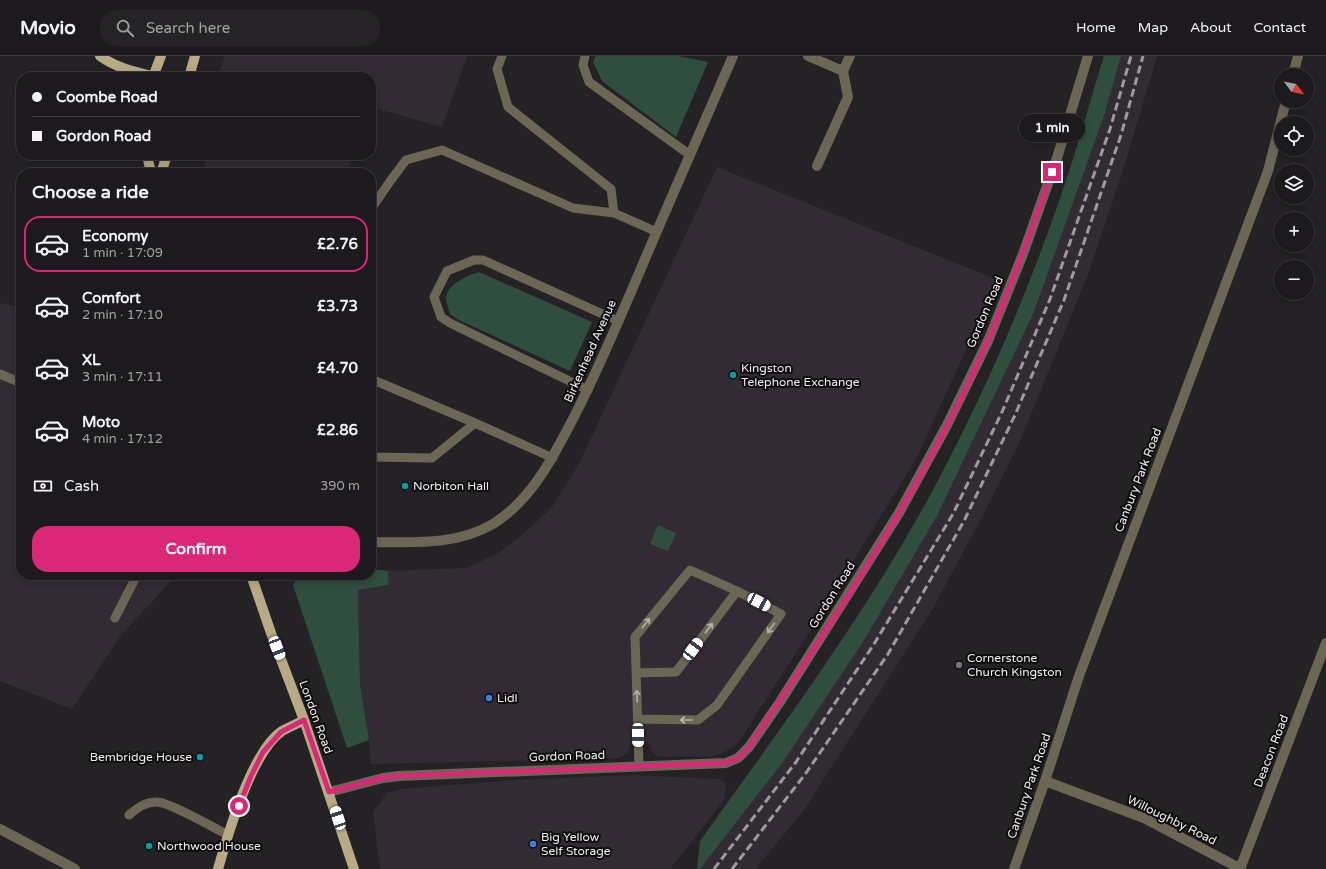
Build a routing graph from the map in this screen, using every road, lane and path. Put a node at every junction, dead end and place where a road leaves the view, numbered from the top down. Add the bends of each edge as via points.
1 (100, 56) edge
2 (161, 56) edge
3 (502, 56) edge
4 (585, 56) edge
5 (733, 56) edge
6 (808, 56) edge
7 (850, 56) edge
8 (1088, 56) edge
9 (1298, 56) edge
10 (192, 57) edge
11 (1295, 68) edge
12 (843, 71) junction
13 (138, 72) edge
14 (156, 72) edge
15 (189, 72) edge
16 (1284, 108) edge
17 (690, 155) junction
18 (817, 166) dead end
19 (376, 202) edge
20 (614, 213) junction
21 (657, 232) junction
22 (618, 321) junction
23 (0, 374) edge
24 (376, 380) edge
25 (16, 381) edge
26 (588, 390) junction
27 (475, 423) junction
28 (376, 457) edge
29 (553, 458) junction
30 (376, 542) edge
31 (134, 580) edge
32 (253, 580) edge
33 (737, 591) junction
34 (115, 618) dead end
35 (1326, 643) edge
36 (636, 672) junction
37 (638, 719) junction
38 (304, 720) junction
39 (639, 766) junction
40 (1046, 781) junction
41 (329, 792) junction
42 (129, 815) dead end
43 (0, 829) edge
44 (228, 835) junction
45 (75, 869) edge
46 (218, 869) edge
47 (354, 869) edge
48 (1014, 869) edge
49 (1241, 869) edge

1 - 13 main road via 112,64
2 - 14 main road
3 - 20 lane via 497,69 508,107 611,189
4 - 17 lane via 583,65 589,82
5 - 17 street, Birkenhead Avenue
6 - 12 street
7 - 12 street
8 - 39 street, Gordon Road via 1057,158 1023,254 988,341 947,425 899,513 784,695 749,747 738,758 726,763
9 - 11 street
10 - 15 main road
12 - 18 street via 848,97
16 - 40 street, Canbury Park Road via 1268,171 1079,676
17 - 21 street, Birkenhead Avenue
19 - 20 lane via 406,160 442,150 573,208
20 - 21 lane
21 - 22 street, Birkenhead Avenue
22 - 26 street, Birkenhead Avenue
22 - 26 lane via 483,260 474,260 446,271 434,297 441,317 450,323
23 - 25 lane
24 - 27 lane
26 - 29 street, Birkenhead Avenue
27 - 28 lane via 432,458
27 - 29 lane
29 - 30 street, Birkenhead Avenue via 524,497 511,510 485,528 467,536 432,543
31 - 34 lane
32 - 38 main road, London Road
36 -> 33 lane via 676,672
36 -> 33 lane via 635,637 690,570
33 -> 37 lane via 781,614 718,705 698,720
35 - 49 street, Deacon Road
37 -> 36 lane
37 - 39 lane
38 - 41 main road, London Road
38 - 44 main road via 281,732 263,752
39 - 41 street, Gordon Road via 400,776
40 - 48 street, Canbury Park Road
40 - 49 street, Willoughby Road via 1144,818
41 - 47 main road, London Road
42 - 44 lane via 141,805 157,802 171,806
43 - 45 street
44 - 46 main road

